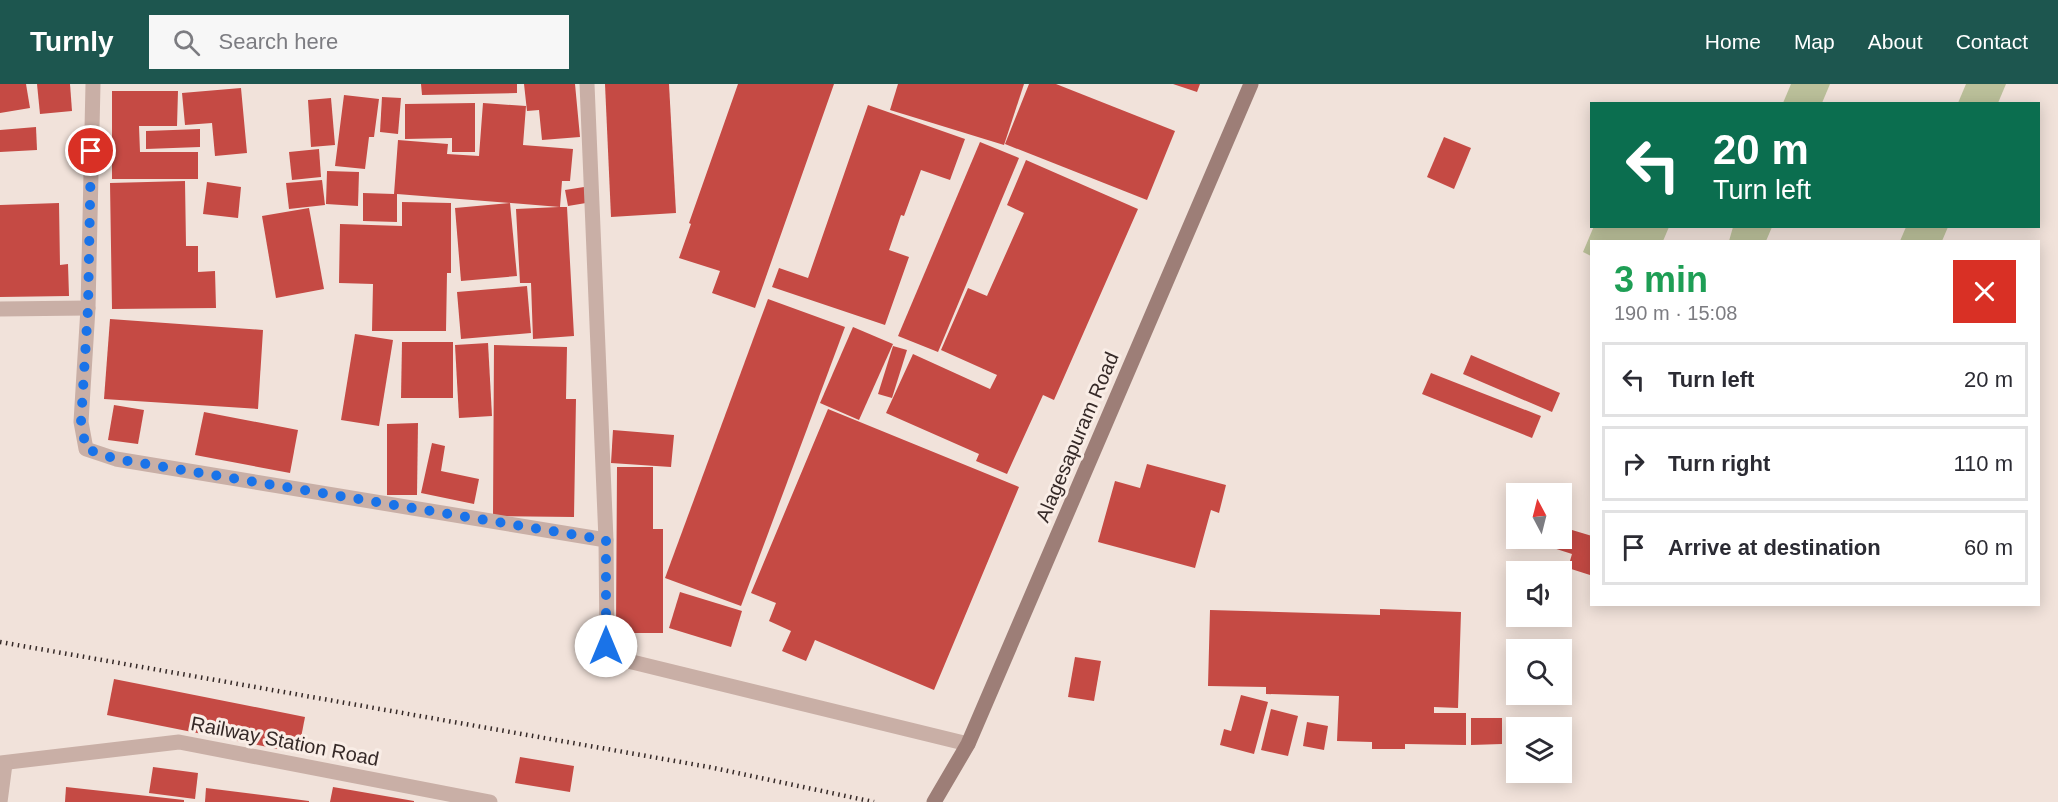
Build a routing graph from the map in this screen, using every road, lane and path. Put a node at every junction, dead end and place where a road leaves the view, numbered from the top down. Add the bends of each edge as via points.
1 (93, 84) edge
2 (587, 84) edge
3 (1251, 84) edge
4 (88, 308) junction
5 (0, 309) edge
6 (606, 540) junction
7 (968, 744) junction
8 (2, 763) edge
9 (0, 802) edge
10 (490, 802) edge
11 (934, 802) edge

1 - 4 street
2 - 6 street
3 - 7 main road, Alagesapuram Road
4 - 5 street
4 - 6 street via 81,422 86,449 116,459
6 - 7 street via 606,646 628,661
7 - 11 main road, Alagesapuram Road
8 - 9 street
8 - 10 street, Railway Station Road via 179,742

